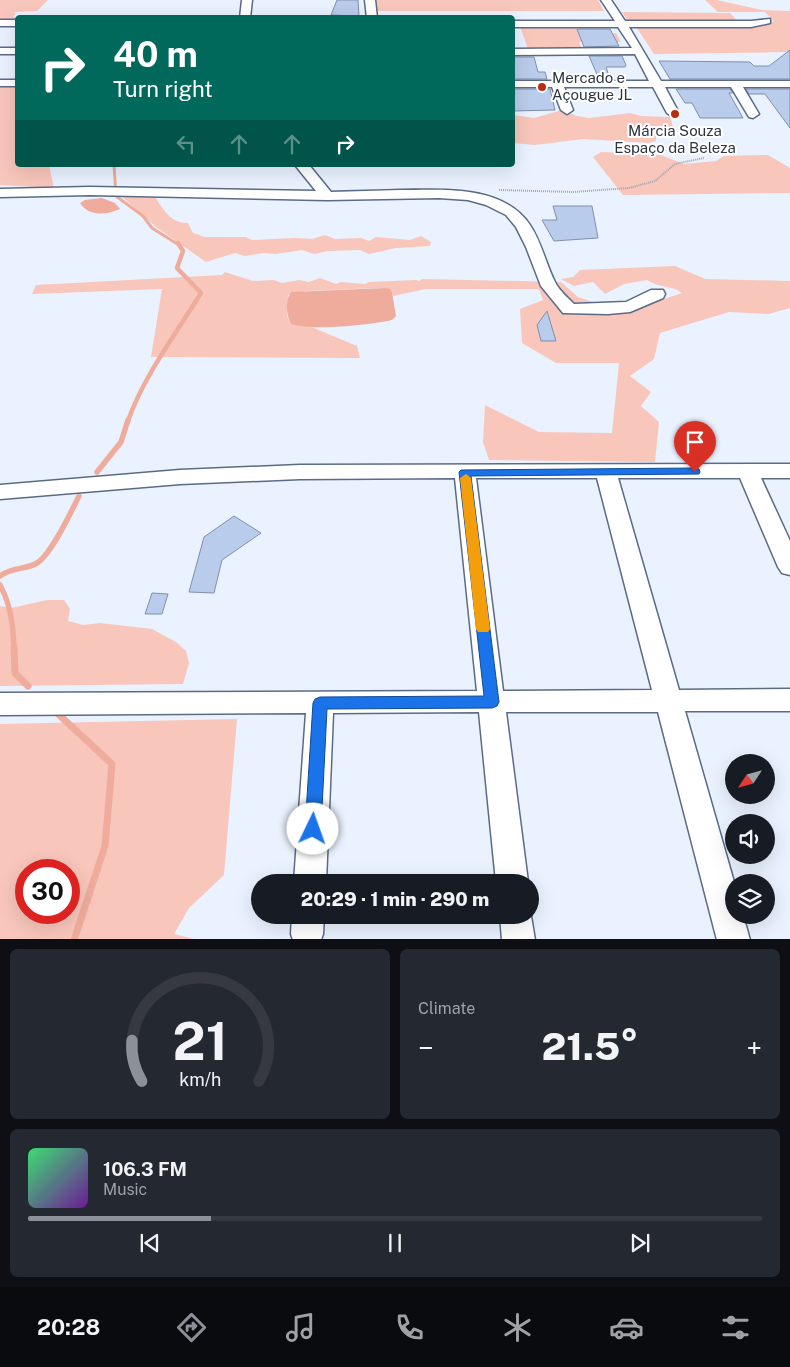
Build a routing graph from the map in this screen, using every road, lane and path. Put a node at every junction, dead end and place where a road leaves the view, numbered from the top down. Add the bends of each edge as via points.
1 (247, 0) edge
2 (370, 0) edge
3 (606, 0) edge
4 (245, 15) edge
5 (372, 15) edge
6 (766, 21) dead end
7 (0, 23) edge
8 (15, 23) edge
9 (515, 24) edge
10 (622, 24) junction
11 (0, 51) edge
12 (15, 51) edge
13 (515, 52) edge
14 (639, 52) junction
15 (0, 83) edge
16 (15, 83) edge
17 (556, 83) junction
18 (657, 83) junction
19 (734, 83) junction
20 (515, 84) edge
21 (790, 84) edge
22 (567, 110) dead end
23 (673, 113) dead end
24 (753, 114) dead end
25 (704, 158) dead end
26 (304, 167) edge
27 (0, 193) edge
28 (462, 195) junction
29 (327, 196) junction
30 (657, 294) dead end
31 (465, 472) junction
32 (606, 472) junction
33 (748, 472) junction
34 (790, 472) edge
35 (0, 492) edge
36 (790, 567) edge
37 (790, 700) edge
38 (668, 701) junction
39 (492, 702) junction
40 (320, 703) junction
41 (0, 704) edge
42 (310, 874) edge
43 (511, 874) edge
44 (517, 924) edge
45 (519, 939) edge
46 (734, 939) edge

1 - 4 street
2 - 5 street
3 - 10 street
6 - 10 street via 751,24
7 - 8 street
9 - 10 street
10 - 14 street
11 - 12 street
13 - 14 street
14 - 18 street
15 - 16 street
17 - 18 street
17 - 20 street
17 - 22 street
18 - 19 street
18 - 23 street
19 - 21 street
19 - 24 street
25 - 28 path via 671,166 651,183 619,189 476,190
26 - 29 street
27 - 29 street via 98,191
28 - 29 street
28 - 30 street via 491,202 511,212 534,247 549,286 569,309 630,308
31 - 32 street
31 - 35 street via 180,476
31 - 39 street
32 - 33 street
32 - 38 street
33 - 34 street
33 - 36 street
37 - 38 street
38 - 39 street
38 - 46 street
39 - 40 street
39 - 43 street
40 - 41 street
40 - 42 street
44 - 45 street

